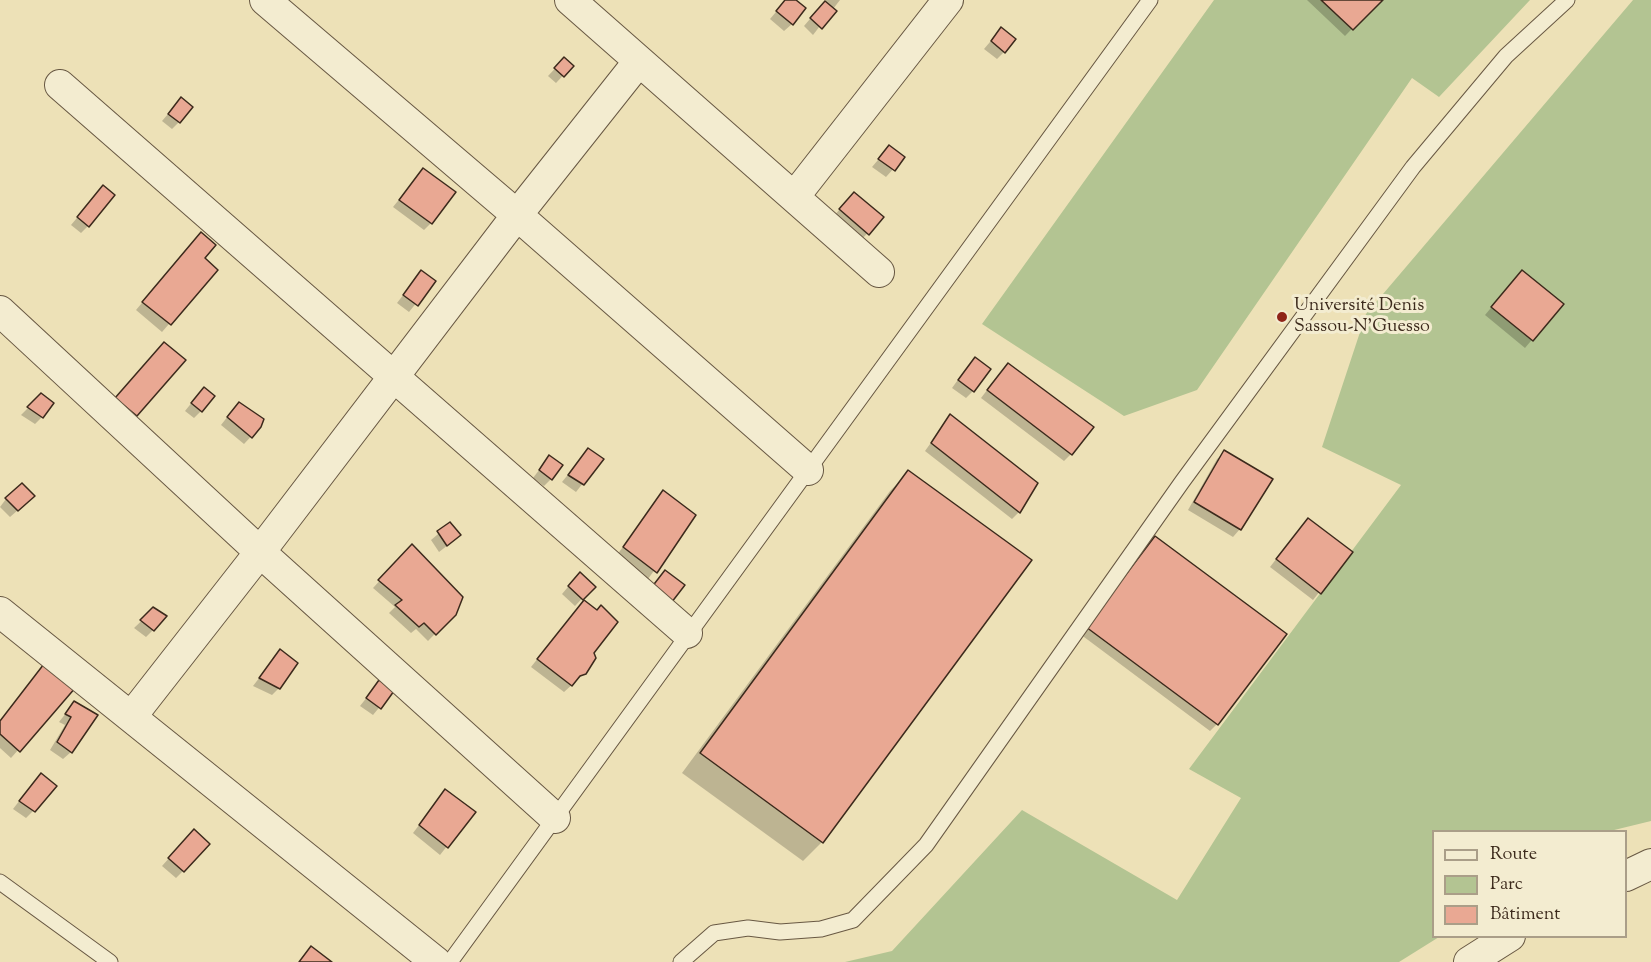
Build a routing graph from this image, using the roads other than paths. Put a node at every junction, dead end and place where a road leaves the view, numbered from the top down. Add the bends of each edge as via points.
1 (265, 0) edge
2 (570, 0) edge
3 (948, 0) edge
4 (1150, 0) edge
5 (1567, 0) edge
6 (639, 61) junction
7 (60, 85) dead end
8 (794, 197) junction
9 (517, 214) junction
10 (879, 272) dead end
11 (0, 311) edge
12 (395, 375) junction
13 (808, 470) junction
14 (260, 552) junction
15 (0, 612) edge
16 (687, 633) junction
17 (131, 717) junction
18 (555, 818) junction
19 (1651, 864) edge
20 (1627, 876) edge
21 (0, 882) edge
22 (1507, 938) edge
23 (110, 962) edge
24 (436, 962) edge
25 (450, 962) edge
26 (681, 962) edge
27 (1469, 962) edge

1 - 9 street
2 - 6 street
3 - 8 street
4 - 13 lane
5 - 26 lane via 1506,56 1413,167 1182,482 926,845 853,920 780,932 748,928 714,933
6 - 8 street
6 - 9 street
7 - 12 street
8 - 10 street
9 - 12 street
9 - 13 street
11 - 14 street
12 - 14 street
12 - 16 street
13 - 16 lane
14 - 17 street
14 - 18 street
15 - 17 street
16 - 18 lane
17 - 24 street
18 - 25 lane
19 - 20 street
21 - 23 lane
22 - 27 street

